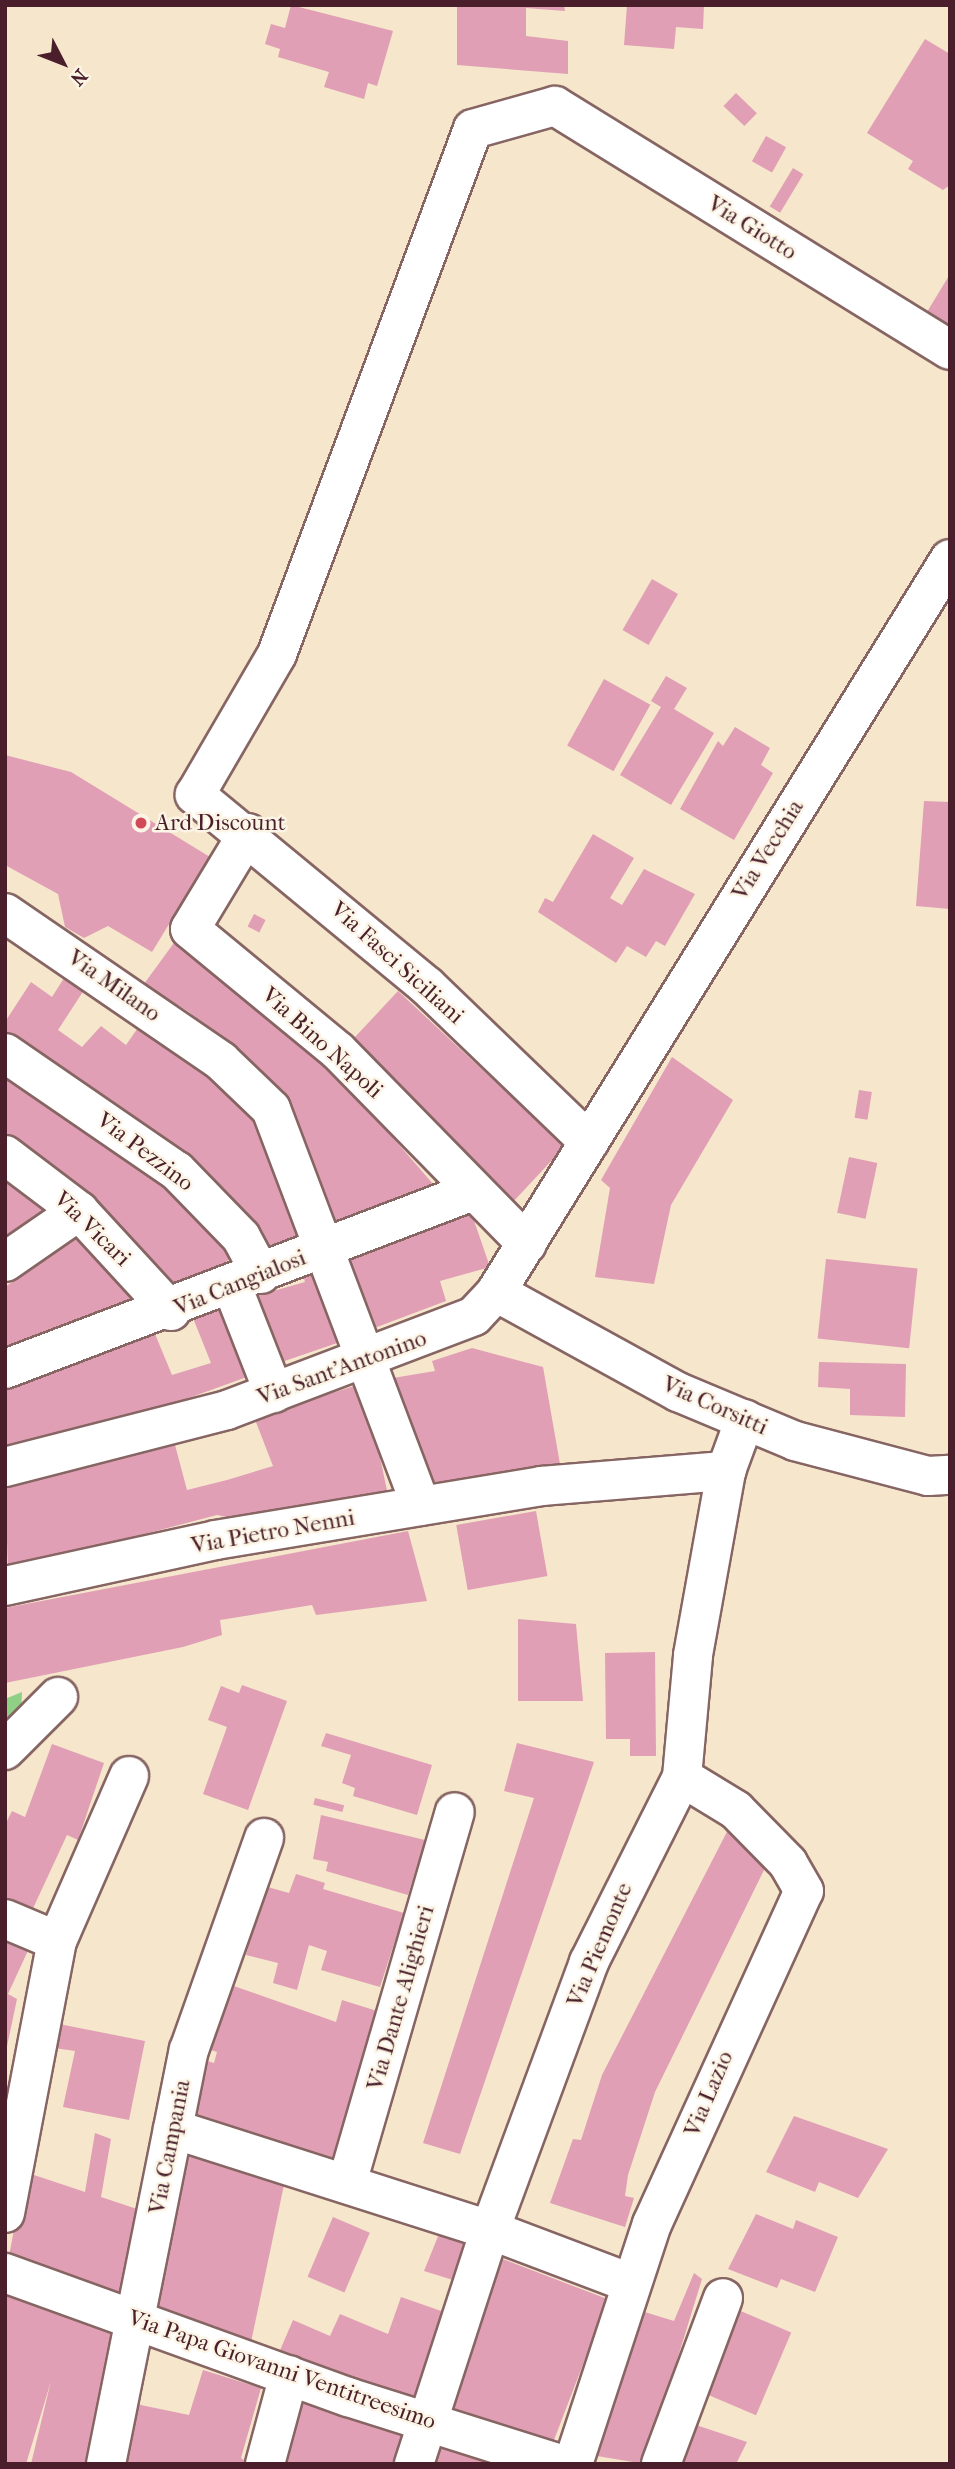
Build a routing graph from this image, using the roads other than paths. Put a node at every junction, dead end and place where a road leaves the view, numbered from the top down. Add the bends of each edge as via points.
1 (950, 350) edge
2 (950, 559) edge
3 (195, 795) joint
4 (248, 833) junction
5 (5, 913) edge
6 (5, 1053) edge
7 (589, 1142) junction
8 (5, 1155) edge
9 (473, 1191) junction
10 (79, 1211) junction
11 (527, 1244) junction
12 (326, 1249) junction
13 (5, 1262) edge
14 (247, 1280) junction
15 (496, 1292) junction
16 (171, 1311) junction
17 (367, 1359) junction
18 (5, 1369) edge
19 (274, 1393) junction
20 (745, 1419) junction
21 (5, 1467) edge
22 (726, 1472) junction
23 (950, 1475) edge
24 (421, 1506) junction
25 (5, 1586) edge
26 (58, 1697) dead end
27 (5, 1750) edge
28 (129, 1776) dead end
29 (682, 1777) junction
30 (455, 1812) dead end
31 (264, 1838) dead end
32 (5, 1919) edge
33 (57, 1941) junction
34 (173, 2129) junction
35 (346, 2183) junction
36 (5, 2213) edge
37 (490, 2230) junction
38 (5, 2273) edge
39 (630, 2283) junction
40 (723, 2298) dead end
41 (135, 2319) junction
42 (289, 2375) junction
43 (427, 2421) junction
44 (106, 2464) edge
45 (265, 2464) edge
46 (414, 2464) edge
47 (561, 2464) edge
48 (573, 2464) edge
49 (661, 2464) edge

1 - 3 street, Via Giotto via 555,106 473,129 277,654
2 - 7 street, Via Vecchia
3 - 4 street, Via Fasci Siciliani
4 - 7 street, Via Fasci Siciliani via 427,986
4 - 9 street, Via Bino Napoli via 190,929 338,1051
5 - 12 street, Via Milano via 221,1061 271,1109
6 - 14 street, Via Pezzino via 177,1171 241,1237
7 - 11 street, Via Sant'Antonino
8 - 10 street, Via Vicari
9 - 11 street, Via Bino Napoli
9 - 12 street, Via Cangialosi
10 - 13 street
10 - 16 street, Via Vicari
11 - 15 street, Via Sant'Antonino
12 - 14 street, Via Cangialosi
12 - 17 street, Via Milano
14 - 16 street, Via Cangialosi
14 - 19 street, Via Pezzino
15 - 17 street, Via Sant'Antonino via 474,1316
15 - 20 street, Via Corsitti via 678,1392
16 - 18 street, Via Cangialosi
17 - 19 street, Via Sant'Antonino
17 - 24 street, Via Milano
19 - 21 street, Via Sant'Antonino
20 - 22 street, Via Piemonte
20 - 23 street, Via Corsitti via 795,1441 928,1476
22 - 24 street, Via Pietro Nenni via 542,1486
22 - 29 street, Via Piemonte via 692,1655
24 - 25 street, Via Pietro Nenni via 216,1540
26 - 27 street
28 - 33 street
29 - 37 street, Via Piemonte via 589,1962
29 - 39 street, Via Lazio via 736,1810 788,1863 804,1891 747,2004
30 - 35 street, Via Dante Alighieri
31 - 34 street, Via Campania via 189,2050
32 - 33 street
33 - 36 street
34 - 35 street
34 - 41 street, Via Campania
35 - 37 street
37 - 39 street
37 - 43 street, Via Piemonte
38 - 41 street, Via Papa Giovanni Ventitreesimo
39 - 48 street, Via Lazio
40 - 49 street
41 - 42 street, Via Papa Giovanni Ventitreesimo
41 - 44 street, Via Campania
42 - 43 street, Via Papa Giovanni Ventitreesimo
42 - 45 street
43 - 46 street, Via Piemonte
43 - 47 street, Via Papa Giovanni Ventitreesimo

